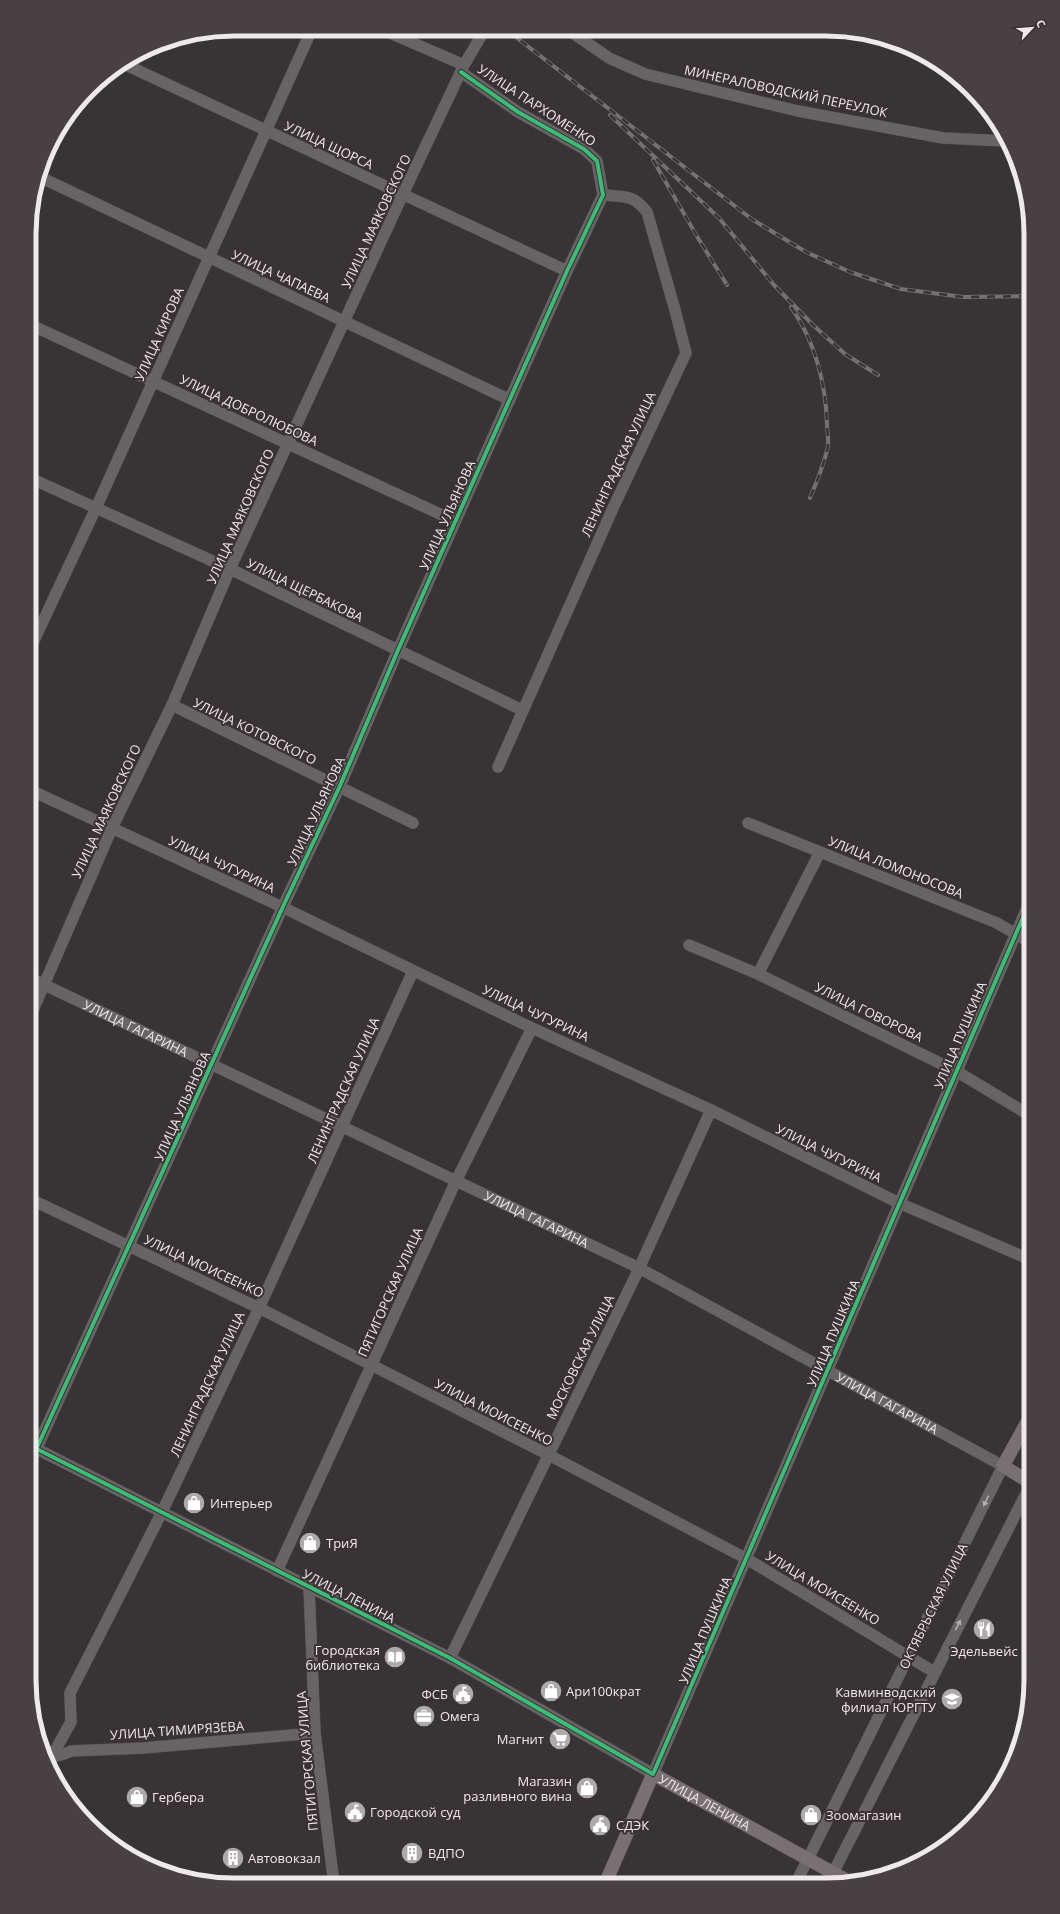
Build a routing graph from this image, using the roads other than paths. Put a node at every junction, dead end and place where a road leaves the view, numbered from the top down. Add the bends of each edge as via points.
1 (309, 36) edge
2 (395, 36) edge
3 (481, 36) edge
4 (577, 36) edge
5 (129, 66) edge
6 (463, 69) junction
7 (266, 131) junction
8 (1001, 141) edge
9 (44, 180) edge
10 (403, 194) junction
11 (603, 195) junction
12 (209, 258) junction
13 (567, 271) junction
14 (344, 322) junction
15 (36, 327) edge
16 (153, 381) junction
17 (510, 400) junction
18 (288, 444) junction
19 (36, 481) edge
20 (96, 508) junction
21 (455, 521) junction
22 (230, 569) junction
23 (36, 630) edge
24 (398, 650) junction
25 (172, 705) junction
26 (522, 710) junction
27 (498, 767) dead end
28 (339, 788) junction
29 (36, 793) edge
30 (412, 823) dead end
31 (748, 823) dead end
32 (112, 828) junction
33 (820, 852) junction
34 (282, 907) junction
35 (1024, 914) edge
36 (1015, 934) junction
37 (1024, 938) edge
38 (689, 945) dead end
39 (413, 971) junction
40 (758, 974) junction
41 (36, 981) edge
42 (44, 985) junction
43 (36, 1003) edge
44 (532, 1028) junction
45 (211, 1064) junction
46 (956, 1071) junction
47 (711, 1110) junction
48 (1024, 1112) edge
49 (343, 1127) junction
50 (456, 1181) junction
51 (36, 1202) edge
52 (899, 1203) junction
53 (129, 1246) junction
54 (1024, 1257) edge
55 (639, 1268) junction
56 (259, 1308) junction
57 (372, 1366) junction
58 (827, 1370) junction
59 (1024, 1428) edge
60 (36, 1441) edge
61 (36, 1449) edge
62 (549, 1455) junction
63 (1003, 1466) junction
64 (1024, 1480) edge
65 (1024, 1498) edge
66 (162, 1512) junction
67 (747, 1558) junction
68 (277, 1571) junction
69 (309, 1587) junction
70 (909, 1657) junction
71 (450, 1658) junction
72 (934, 1672) junction
73 (315, 1732) junction
74 (50, 1753) edge
75 (51, 1757) edge
76 (653, 1774) junction
77 (807, 1860) junction
78 (333, 1878) edge
79 (607, 1878) edge
80 (798, 1878) edge
81 (829, 1878) edge
82 (831, 1878) edge

1 - 7 street, УЛИЦА КИРОВА
2 - 6 street, УЛИЦА ПАРХОМЕНКО
3 - 6 street, УЛИЦА МАЯКОВСКОГО
4 - 8 street, МИНЕРАЛОВОДСКИЙ ПЕРЕУЛОК via 609,58 645,74 798,111 943,138
5 - 7 street, УЛИЦА ЩОРСА
6 - 10 street, УЛИЦА МАЯКОВСКОГО
6 - 11 street, УЛИЦА ПАРХОМЕНКО via 518,112 584,149 597,161
7 - 10 street, УЛИЦА ЩОРСА
7 - 12 street, УЛИЦА КИРОВА
9 - 12 street, УЛИЦА ЧАПАЕВА
10 - 13 street, УЛИЦА ЩОРСА
10 - 14 street, УЛИЦА МАЯКОВСКОГО
11 - 13 street, УЛИЦА УЛЬЯНОВА
11 - 26 street, ЛЕНИНГРАДСКАЯ УЛИЦА via 638,201 647,212 686,353
12 - 14 street, УЛИЦА ЧАПАЕВА
12 - 16 street, УЛИЦА КИРОВА
13 - 17 street, УЛИЦА УЛЬЯНОВА
14 - 17 street, УЛИЦА ЧАПАЕВА
14 - 18 street, УЛИЦА МАЯКОВСКОГО
15 - 16 street, УЛИЦА ДОБРОЛЮБОВА
16 - 18 street, УЛИЦА ДОБРОЛЮБОВА
16 - 20 street, УЛИЦА КИРОВА
17 - 21 street, УЛИЦА УЛЬЯНОВА
18 - 21 street, УЛИЦА ДОБРОЛЮБОВА
18 - 22 street, УЛИЦА МАЯКОВСКОГО
19 - 20 street, УЛИЦА ЩЕРБАКОВА
20 - 22 street, УЛИЦА ЩЕРБАКОВА
20 - 23 street, УЛИЦА КИРОВА
21 - 24 street, УЛИЦА УЛЬЯНОВА
22 - 24 street, УЛИЦА ЩЕРБАКОВА
22 - 25 street, УЛИЦА МАЯКОВСКОГО
24 - 26 street, УЛИЦА ЩЕРБАКОВА
24 - 28 street, УЛИЦА УЛЬЯНОВА
25 - 28 street, УЛИЦА КОТОВСКОГО
25 - 32 street, УЛИЦА МАЯКОВСКОГО
26 - 27 street, ЛЕНИНГРАДСКАЯ УЛИЦА
28 - 30 street, УЛИЦА КОТОВСКОГО
28 - 34 street, УЛИЦА УЛЬЯНОВА
29 - 32 street, УЛИЦА ЧУГУРИНА
31 - 33 street, УЛИЦА ЛОМОНОСОВА
32 - 34 street, УЛИЦА ЧУГУРИНА
32 - 42 street, УЛИЦА МАЯКОВСКОГО
33 - 36 street, УЛИЦА ЛОМОНОСОВА via 997,923
33 - 40 street
34 - 39 street, УЛИЦА ЧУГУРИНА
34 - 45 street, УЛИЦА УЛЬЯНОВА
35 - 36 street, УЛИЦА ПУШКИНА
36 - 37 street, УЛИЦА ЛОМОНОСОВА
36 - 46 street, УЛИЦА ПУШКИНА
38 - 40 street, УЛИЦА ГОВОРОВА
39 - 44 street, УЛИЦА ЧУГУРИНА
39 - 49 street, ЛЕНИНГРАДСКАЯ УЛИЦА
40 - 46 street, УЛИЦА ГОВОРОВА
41 - 42 street, УЛИЦА ГАГАРИНА
42 - 43 street, УЛИЦА МАЯКОВСКОГО
42 - 45 street, УЛИЦА ГАГАРИНА
44 - 47 street, УЛИЦА ЧУГУРИНА
44 - 50 street, ПЯТИГОРСКАЯ УЛИЦА
45 - 49 street, УЛИЦА ГАГАРИНА
45 - 53 street, УЛИЦА УЛЬЯНОВА
46 - 48 street, УЛИЦА ГОВОРОВА
46 - 52 street, УЛИЦА ПУШКИНА
47 - 52 street, УЛИЦА ЧУГУРИНА
47 - 55 street, МОСКОВСКАЯ УЛИЦА
49 - 50 street, УЛИЦА ГАГАРИНА
49 - 56 street, ЛЕНИНГРАДСКАЯ УЛИЦА
50 - 55 street, УЛИЦА ГАГАРИНА
50 - 57 street, ПЯТИГОРСКАЯ УЛИЦА
51 - 53 street, УЛИЦА МОИСЕЕНКО
52 - 54 street, УЛИЦА ЧУГУРИНА
52 - 58 street, УЛИЦА ПУШКИНА
53 - 56 street, УЛИЦА МОИСЕЕНКО
53 - 60 street, УЛИЦА УЛЬЯНОВА
55 - 58 street, УЛИЦА ГАГАРИНА
55 - 62 street, МОСКОВСКАЯ УЛИЦА
56 - 57 street, УЛИЦА МОИСЕЕНКО
56 - 66 street, ЛЕНИНГРАДСКАЯ УЛИЦА
57 - 62 street, УЛИЦА МОИСЕЕНКО
57 - 68 street, ПЯТИГОРСКАЯ УЛИЦА
58 - 63 street, УЛИЦА ГАГАРИНА
58 - 67 street, УЛИЦА ПУШКИНА
59 - 63 main road, ОКТЯБРЬСКАЯ УЛИЦА
61 - 66 street, УЛИЦА ЛЕНИНА
62 - 67 street, УЛИЦА МОИСЕЕНКО
62 - 71 street, МОСКОВСКАЯ УЛИЦА
63 - 64 main road, УЛИЦА ГАГАРИНА
63 -> 70 street, ОКТЯБРЬСКАЯ УЛИЦА
72 -> 65 street
66 - 68 street, УЛИЦА ЛЕНИНА
66 - 74 street, ЛЕНИНГРАДСКАЯ УЛИЦА via 70,1693 71,1722
67 - 70 street, УЛИЦА МОИСЕЕНКО
67 - 76 street, УЛИЦА ПУШКИНА
68 - 69 street, УЛИЦА ЛЕНИНА
69 - 71 street, УЛИЦА ЛЕНИНА
69 - 73 street, ПЯТИГОРСКАЯ УЛИЦА
70 - 72 street, УЛИЦА МОИСЕЕНКО
70 - 77 street, ОКТЯБРЬСКАЯ УЛИЦА
71 - 76 street, УЛИЦА ЛЕНИНА
72 - 82 street
73 - 75 street, УЛИЦА ТИМИРЯЗЕВА via 143,1748 71,1751
73 - 78 street, ПЯТИГОРСКАЯ УЛИЦА
76 - 77 main road, УЛИЦА ЛЕНИНА
76 - 79 main road, УЛИЦА ПУШКИНА
77 - 80 street, ОКТЯБРЬСКАЯ УЛИЦА
77 - 81 main road, УЛИЦА ЛЕНИНА

